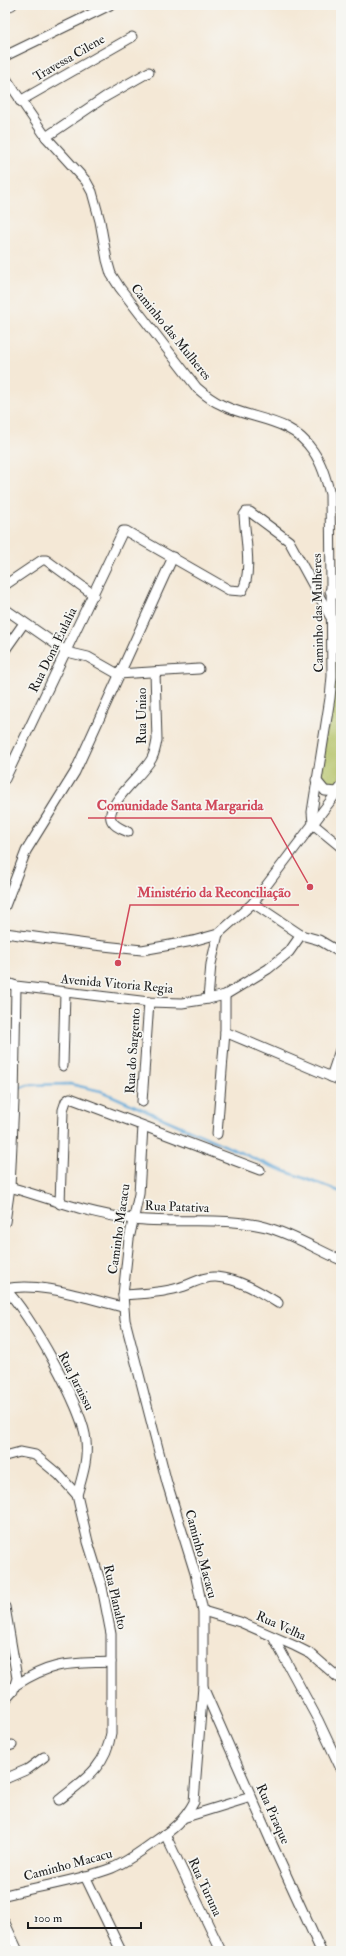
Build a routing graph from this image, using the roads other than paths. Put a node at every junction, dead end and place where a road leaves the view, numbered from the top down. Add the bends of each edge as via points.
1 (12, 5) edge
2 (110, 5) edge
3 (5, 8) edge
4 (132, 37) dead end
5 (5, 56) edge
6 (150, 72) dead end
7 (5, 77) edge
8 (20, 101) junction
9 (46, 137) junction
10 (173, 557) junction
11 (5, 585) edge
12 (330, 591) junction
13 (94, 595) junction
14 (341, 596) edge
15 (5, 609) edge
16 (330, 617) junction
17 (24, 623) junction
18 (5, 650) edge
19 (67, 652) junction
20 (199, 670) dead end
21 (155, 672) junction
22 (118, 674) junction
23 (5, 779) edge
24 (316, 780) junction
25 (339, 789) edge
26 (312, 824) junction
27 (128, 832) dead end
28 (341, 847) edge
29 (253, 903) junction
30 (5, 906) edge
31 (5, 932) edge
32 (218, 934) junction
33 (301, 936) junction
34 (341, 953) edge
35 (5, 982) edge
36 (16, 986) junction
37 (65, 992) junction
38 (225, 995) junction
39 (208, 999) junction
40 (149, 1002) junction
41 (225, 1032) junction
42 (341, 1047) edge
43 (63, 1066) dead end
44 (331, 1077) junction
45 (341, 1081) edge
46 (142, 1102) dead end
47 (143, 1126) junction
48 (217, 1134) dead end
49 (8, 1163) edge
50 (260, 1170) dead end
51 (10, 1187) junction
52 (60, 1204) junction
53 (134, 1219) junction
54 (5, 1222) edge
55 (341, 1260) edge
56 (5, 1289) edge
57 (123, 1295) junction
58 (278, 1303) dead end
59 (123, 1307) junction
60 (5, 1456) edge
61 (77, 1495) junction
62 (5, 1607) edge
63 (203, 1611) junction
64 (273, 1637) junction
65 (8, 1646) edge
66 (111, 1662) junction
67 (341, 1680) edge
68 (16, 1685) junction
69 (203, 1686) junction
70 (5, 1700) edge
71 (44, 1757) dead end
72 (341, 1769) edge
73 (5, 1779) edge
74 (252, 1797) junction
75 (59, 1800) dead end
76 (186, 1817) junction
77 (166, 1834) junction
78 (85, 1876) junction
79 (5, 1895) edge
80 (5, 1923) edge
81 (18, 1951) edge
82 (121, 1951) edge
83 (221, 1951) edge
84 (321, 1951) edge

1 - 3 street
2 - 5 street, Travessa Cilene
4 - 8 street, Travessa Cilene
6 - 9 street via 111,94
7 - 8 street, Caminho das Mulheres
8 - 9 street, Caminho das Mulheres
9 - 12 street, Caminho das Mulheres via 89,187 100,221 111,274 197,388 224,406 289,428 313,451 323,470 330,494
10 - 13 street, Rua Dona Eulalia via 123,531
10 - 16 street via 229,590 242,591 246,581 247,558 244,515 248,512 277,530 289,541
10 - 22 street
11 - 13 street via 42,560 46,560
12 - 14 street
12 - 16 street, Caminho das Mulheres
13 - 19 street, Rua Dona Eulalia
15 - 17 street
16 - 24 street, Caminho das Mulheres via 333,652 330,698
17 - 18 street
17 - 19 street
19 - 22 street via 88,657
19 - 23 street, Rua Dona Eulalia
20 - 21 street
21 - 22 street
21 - 27 street, Rua Uniao via 156,748 146,767 120,797 110,819
22 - 30 street via 75,772 26,851
24 - 25 street via 325,791
24 - 26 street, Caminho das Mulheres
25 - 26 street
26 - 28 street
26 - 29 street
29 - 32 street
29 - 33 street
31 - 32 street via 142,950
32 - 39 street via 211,964
33 - 34 street via 319,940
33 - 38 street, Avenida Vitoria Regia via 279,961
35 - 36 street, Avenida Vitoria Regia
36 - 37 street, Avenida Vitoria Regia
36 - 49 street via 14,1101
37 - 40 street, Avenida Vitoria Regia
37 - 43 street
38 - 39 street, Avenida Vitoria Regia
38 - 41 street
39 - 40 street, Avenida Vitoria Regia via 182,1003
40 - 46 street, Rua do Sargento
41 - 44 street
41 - 48 street
42 - 44 street
44 - 45 street
47 - 50 street
47 - 52 street via 76,1099 70,1098 66,1101 62,1110
47 - 53 street, Caminho Macacu via 139,1194
49 - 51 street
51 - 52 street, Rua Patativa
51 - 54 street
52 - 53 street, Rua Patativa
53 - 55 street, Rua Patativa via 237,1222 266,1227
53 - 57 street, Caminho Macacu via 129,1239
56 - 59 street, Rua Jaraissu via 18,1286 41,1288
56 - 61 street, Rua Jaraissu via 20,1306 82,1420 86,1452
57 - 58 street via 179,1288 204,1278 215,1277 251,1287
57 - 59 street, Caminho Macacu
59 - 63 street, Caminho Macacu via 167,1483 193,1566
60 - 61 street, Rua Planalto via 20,1452 35,1455 59,1475
61 - 66 street, Rua Planalto via 108,1611
62 - 65 street
63 - 64 street, Rua Velha via 240,1622
63 - 69 street, Caminho Macacu
64 - 67 street, Rua Velha via 311,1654
64 - 72 street via 321,1725
65 - 68 street via 17,1678
66 - 68 street via 52,1666
66 - 75 street, Rua Planalto via 111,1733 107,1751 98,1766
68 - 70 street
69 - 74 street, Rua Piraque
69 - 76 street, Caminho Macacu via 196,1790 194,1802
71 - 73 street
74 - 76 street
74 - 84 street, Rua Piraque
76 - 77 street, Caminho Macacu
77 - 78 street, Caminho Macacu via 126,1862
77 - 83 street, Rua Turuna
78 - 79 street, Caminho Macacu
78 - 82 street
80 - 81 street

